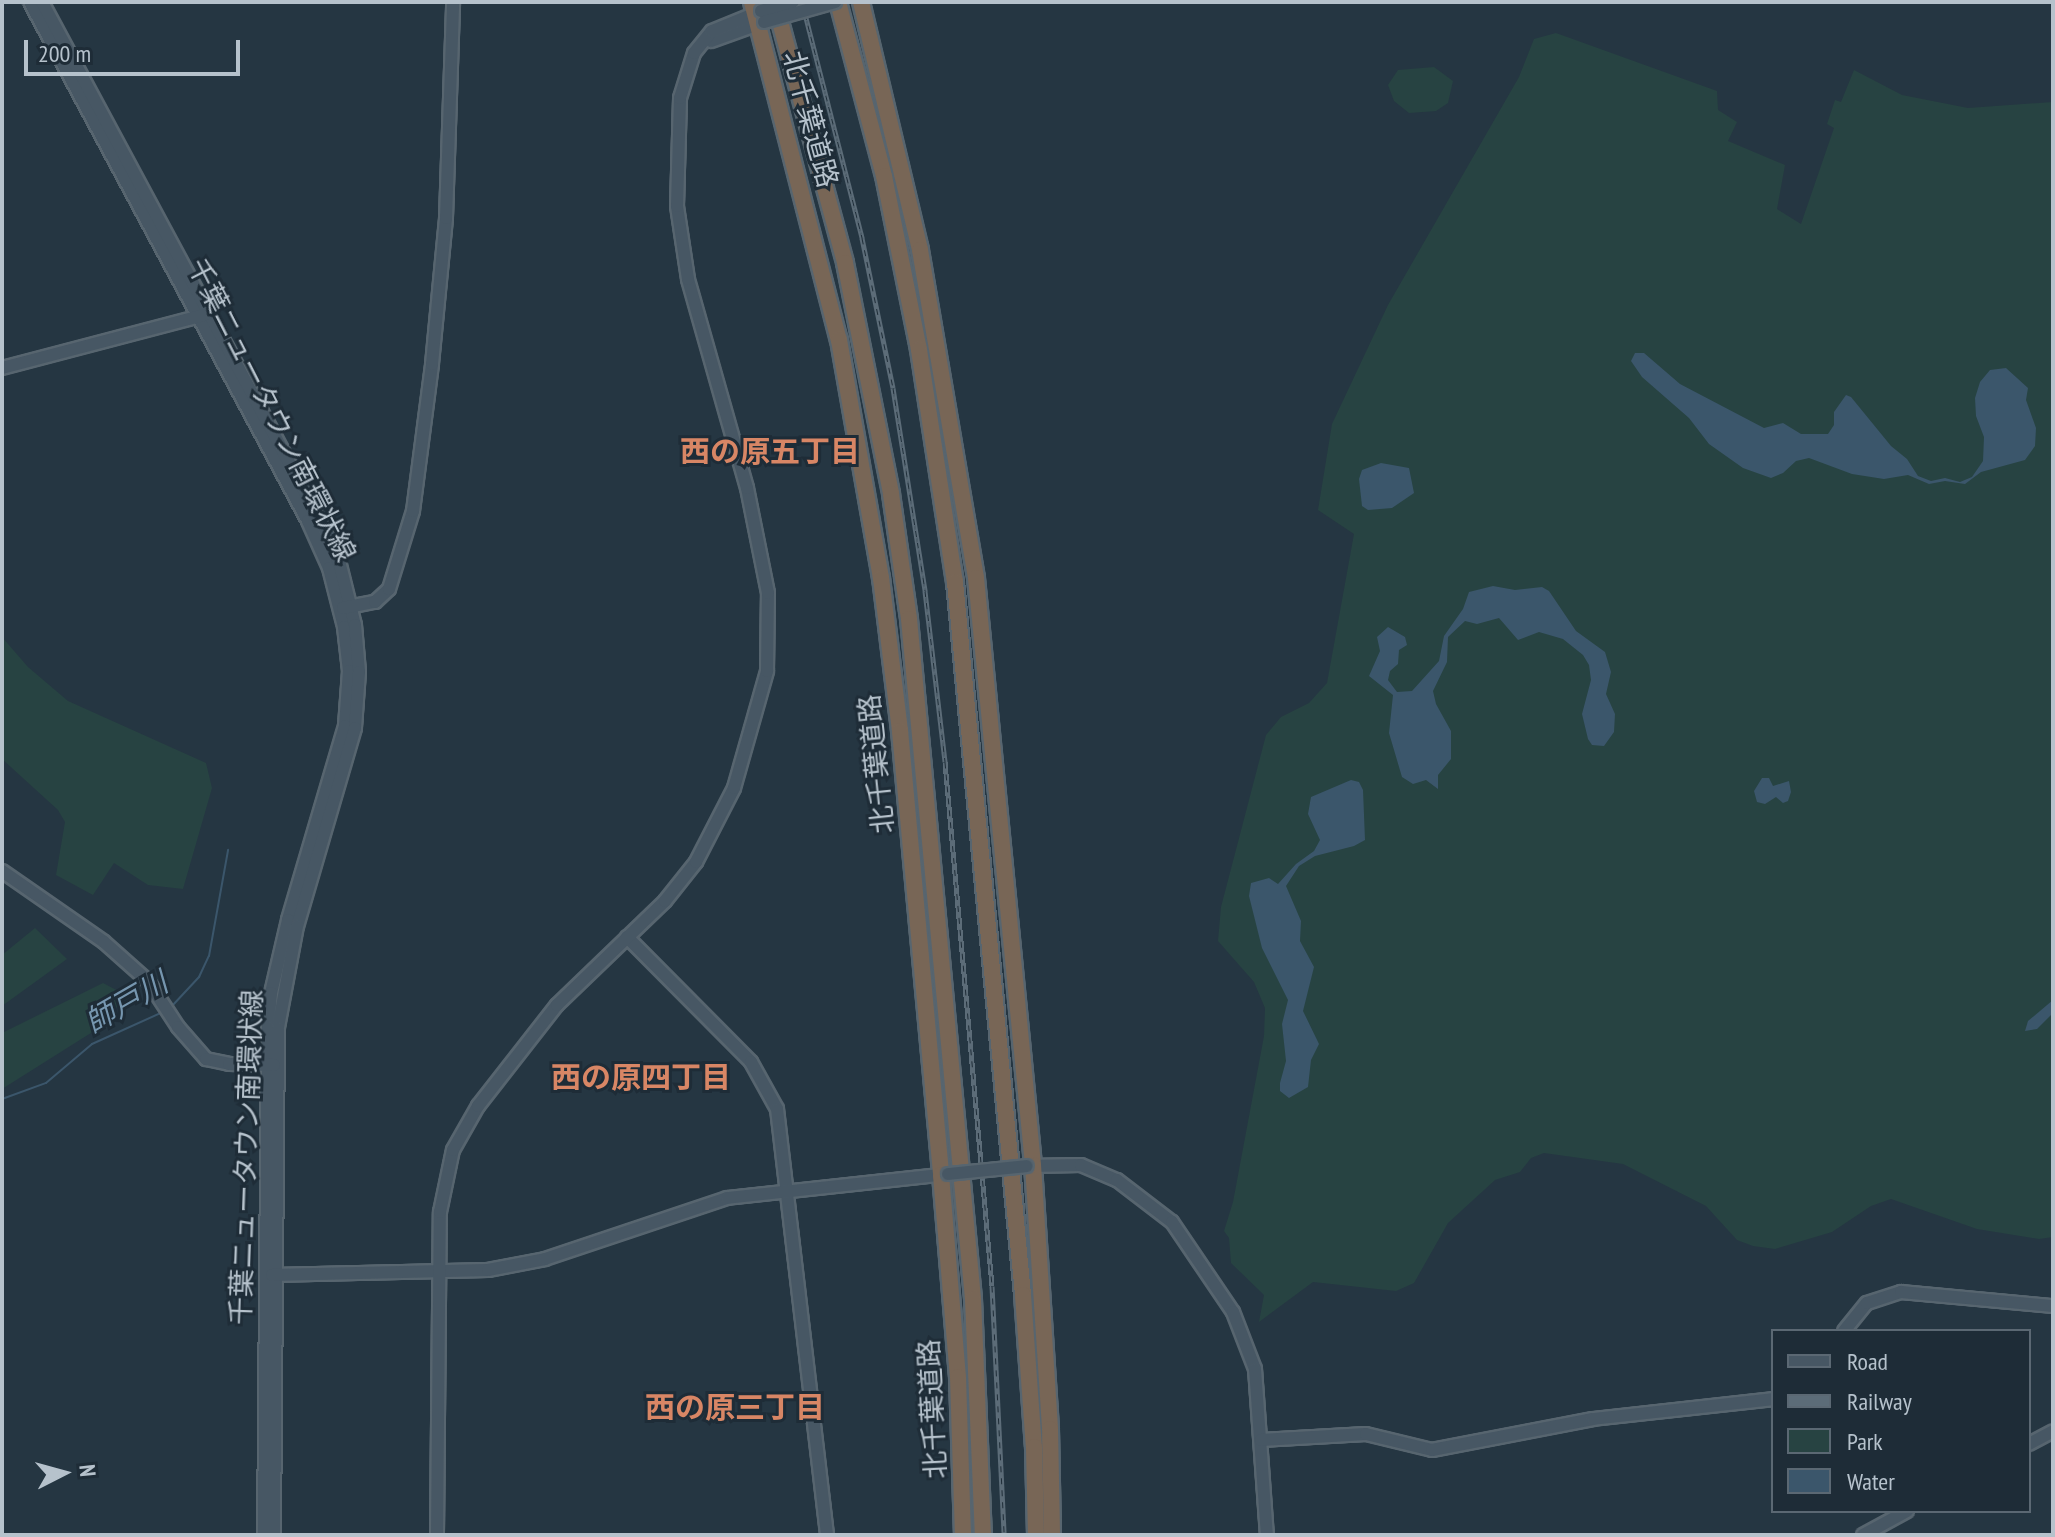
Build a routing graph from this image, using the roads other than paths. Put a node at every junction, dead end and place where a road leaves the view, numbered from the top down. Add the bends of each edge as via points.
1 (30, 2) edge
2 (42, 2) edge
3 (453, 2) edge
4 (793, 2) edge
5 (836, 2) edge
6 (861, 2) edge
7 (761, 12) edge
8 (204, 315) junction
9 (2, 368) edge
10 (346, 608) junction
11 (2, 871) edge
12 (627, 937) junction
13 (271, 1065) junction
14 (1030, 1166) junction
15 (945, 1175) junction
16 (787, 1190) junction
17 (439, 1274) junction
18 (271, 1275) junction
19 (2053, 1306) edge
20 (1846, 1329) edge
21 (1771, 1399) edge
22 (2053, 1431) edge
23 (1261, 1440) junction
24 (2031, 1443) edge
25 (1903, 1513) edge
26 (264, 1535) edge
27 (274, 1535) edge
28 (437, 1535) edge
29 (827, 1535) edge
30 (963, 1535) edge
31 (983, 1535) edge
32 (1036, 1535) edge
33 (1052, 1535) edge
34 (1267, 1535) edge
35 (1863, 1535) edge

1 - 8 street, 千葉ニュータウン南環状線
2 - 8 street, 千葉ニュータウン南環状線
3 - 10 street via 446,218 414,503 389,589 375,602
4 - 7 street, bridge
5 - 7 street, bridge
5 - 32 highway, 北千葉道路 via 884,176 914,321 955,582 1023,1295
6 - 14 highway via 920,250 976,578
7 - 12 street via 710,41 688,68 680,98 678,228 752,510 768,593 770,638 762,690 725,811 682,881
7 - 15 highway, 北千葉道路 via 839,340 879,563
7 - 31 highway, 北千葉道路 via 845,263 891,494 909,619 973,1299
8 - 9 street
8 - 10 street, 千葉ニュータウン南環状線 via 319,543
10 - 13 street, 千葉ニュータウン南環状線 via 345,726 277,965 269,1016
11 - 13 street via 104,942 148,981 206,1059
12 - 16 street via 760,1074 779,1120
12 - 17 street via 557,1005 465,1124 443,1187
13 - 18 street, 千葉ニュータウン南環状線
14 - 15 street, bridge
14 - 23 street via 1067,1163 1104,1172 1178,1229 1249,1345
14 - 33 highway via 1050,1429
15 - 16 street
15 - 30 highway, 北千葉道路
16 - 17 street via 697,1206 530,1263
16 - 29 street
17 - 18 street
17 - 28 street
18 - 26 street, 千葉ニュータウン南環状線
18 - 27 street, 千葉ニュータウン南環状線
19 - 20 street via 1901,1292 1867,1303
21 - 23 street via 1593,1419 1432,1450 1366,1434
22 - 24 street
23 - 34 street
25 - 35 street

